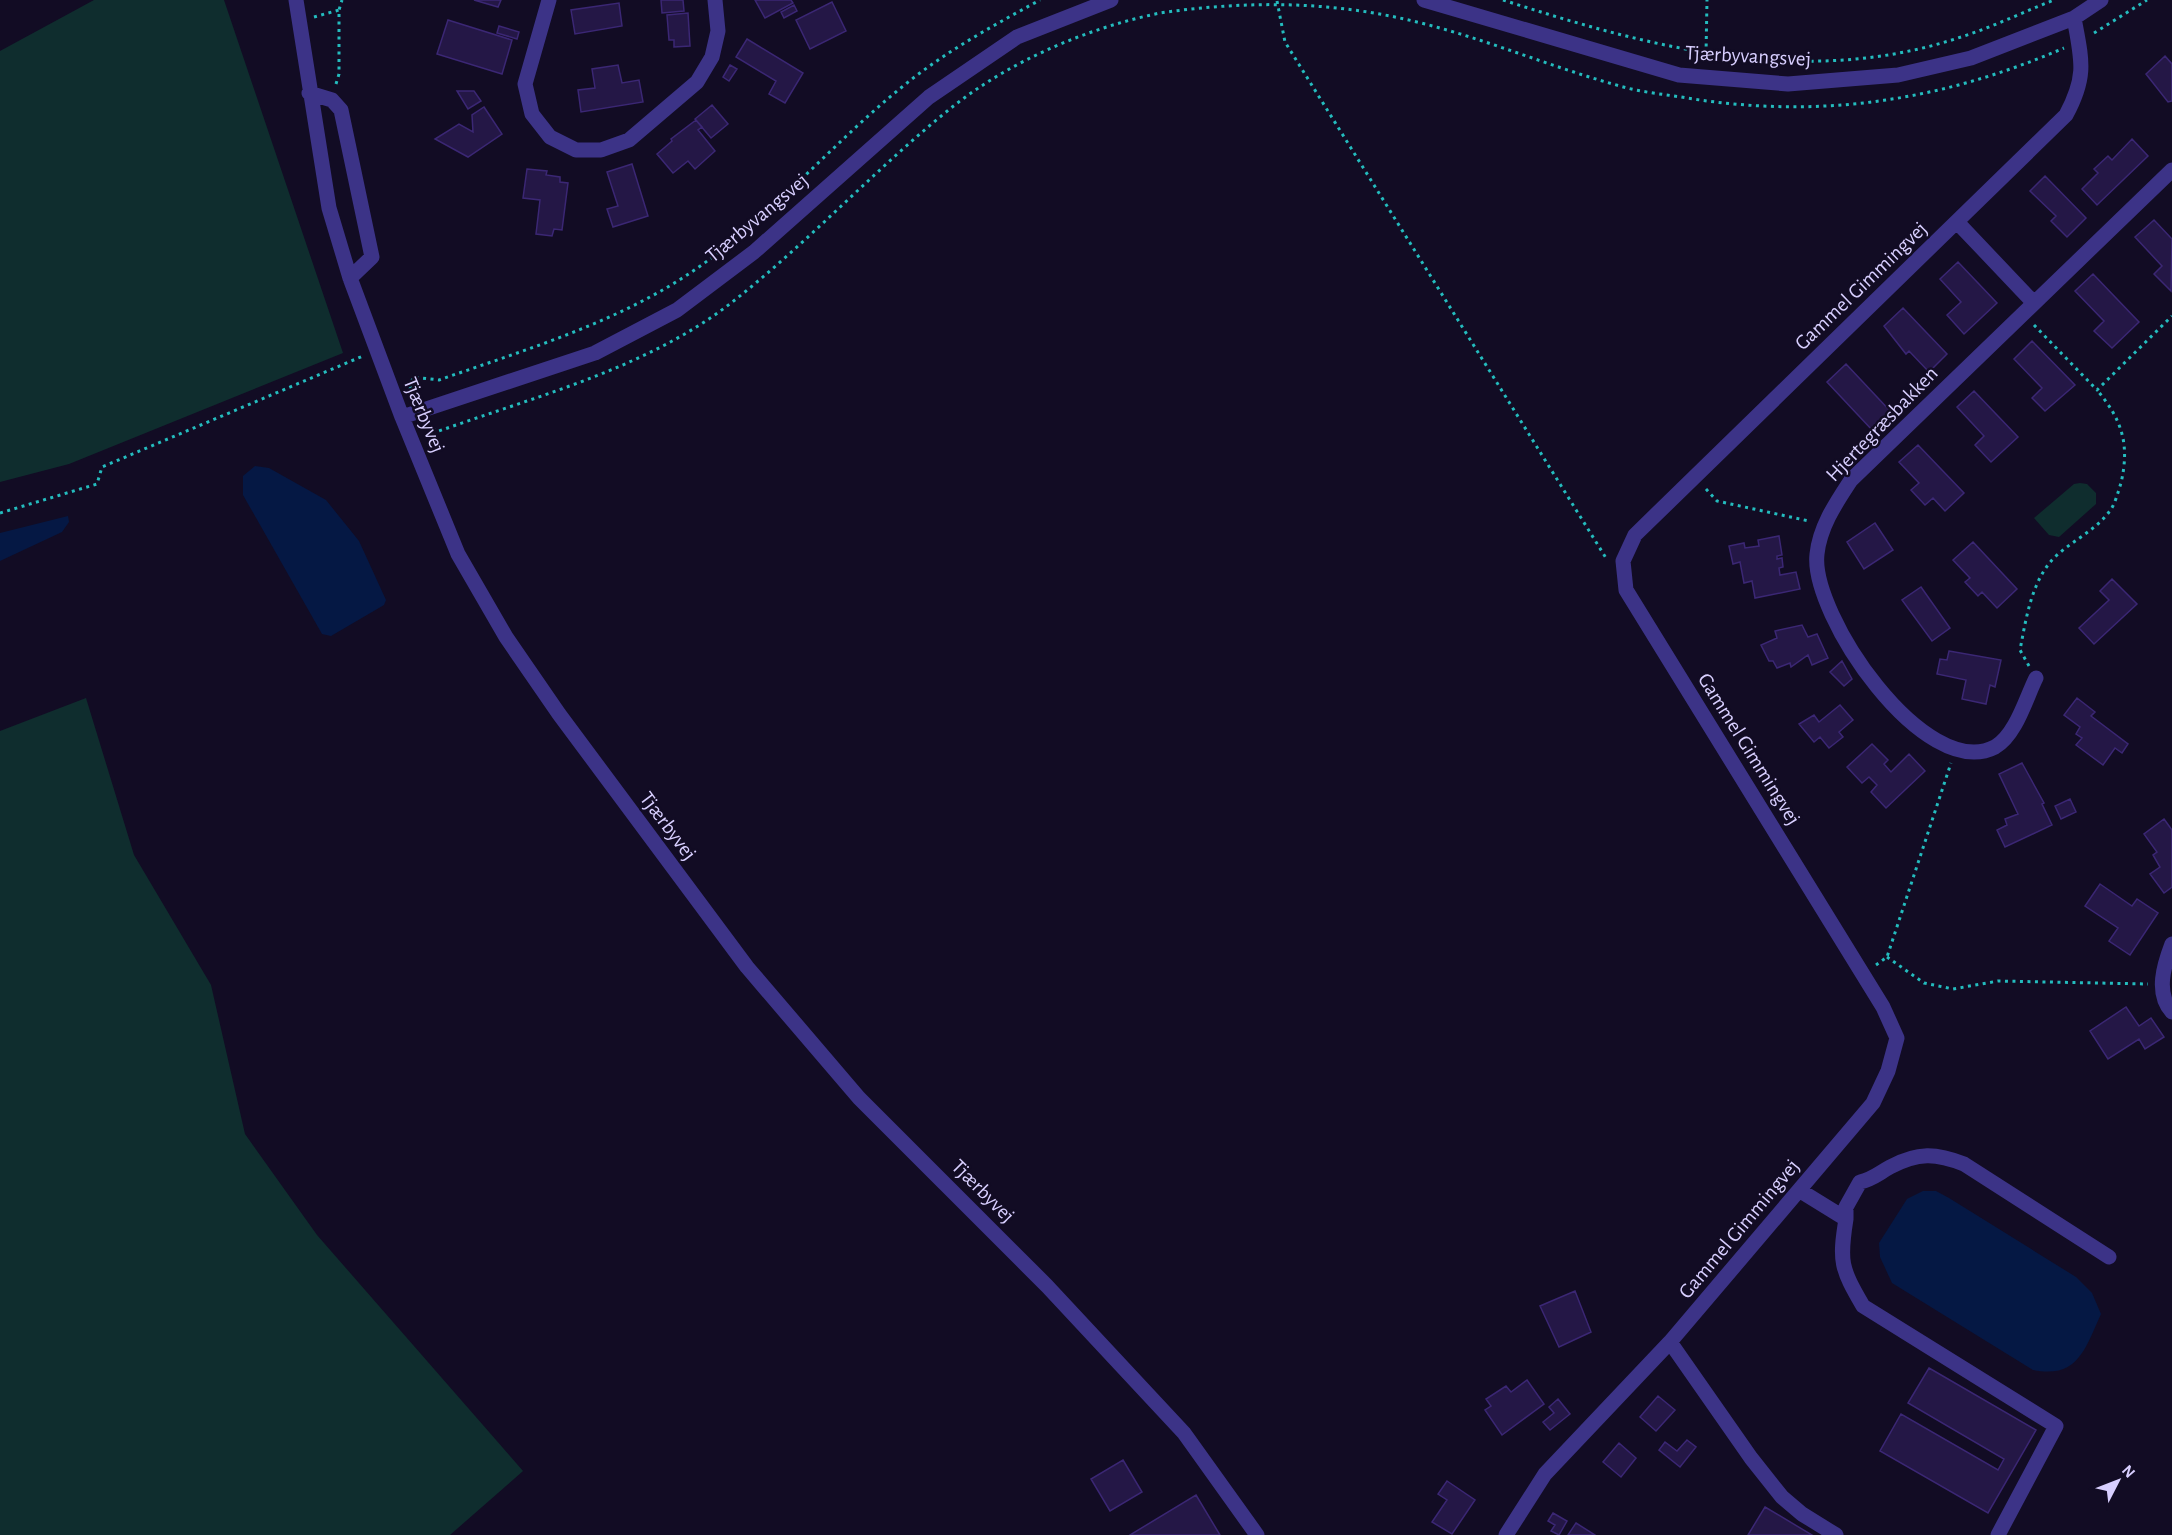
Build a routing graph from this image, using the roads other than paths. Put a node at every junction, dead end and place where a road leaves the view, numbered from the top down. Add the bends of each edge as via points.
1 (296, 0) edge
2 (549, 0) edge
3 (715, 0) edge
4 (1111, 0) edge
5 (1424, 0) edge
6 (2102, 0) edge
7 (2074, 18) junction
8 (309, 93) junction
9 (2172, 170) edge
10 (1957, 222) junction
11 (350, 278) junction
12 (2028, 308) junction
13 (402, 417) junction
14 (2036, 678) road end
15 (2172, 944) edge
16 (2172, 1012) edge
17 (1799, 1190) junction
18 (1846, 1219) junction
19 (2109, 1257) dead end
20 (1670, 1342) junction
21 (1257, 1535) edge
22 (1506, 1535) edge
23 (1836, 1535) edge
24 (1998, 1535) edge

1 - 8 street, Tjærbyvej
2 - 3 street via 525,84 532,114 550,137 576,150 601,150 629,140 697,82 712,57 718,31
4 - 13 street, Tjærbyvangsvej via 1017,37 929,97 754,252 677,310 595,353
5 - 7 street, Tjærbyvangsvej via 1679,75 1788,84 1908,73 1971,58
6 - 7 street, Tjærbyvangsvej
7 - 10 street, Gammel Gimmingvej via 2083,61 2079,91 2066,116
8 - 11 street, Tjærbyvej via 329,208
8 - 11 street via 332,100 341,110 372,257
9 - 12 street, Hjertegræsbakken
10 - 12 street
10 - 17 street, Gammel Gimmingvej via 1635,535 1623,561 1626,590 1884,1007 1897,1038 1874,1103
11 - 13 street, Tjærbyvej
12 - 14 street, Hjertegræsbakken via 1851,480 1828,515 1817,555 1824,598 1849,646 1881,692 1914,726 1947,747 1971,754 1995,746 2010,732
13 - 21 street, Tjærbyvej via 458,554 506,637 747,967 859,1098 1047,1286 1184,1433
15 - 16 street via 2163,966 2162,984
17 - 18 street
17 - 20 street, Gammel Gimmingvej
18 - 19 street via 1846,1207 1860,1182 1873,1179 1908,1158 1938,1154 1964,1164
18 - 24 street via 1841,1254 1848,1280 1863,1306 2056,1426
20 - 22 street, Gammel Gimmingvej via 1545,1474
20 - 23 street via 1750,1458 1782,1497

